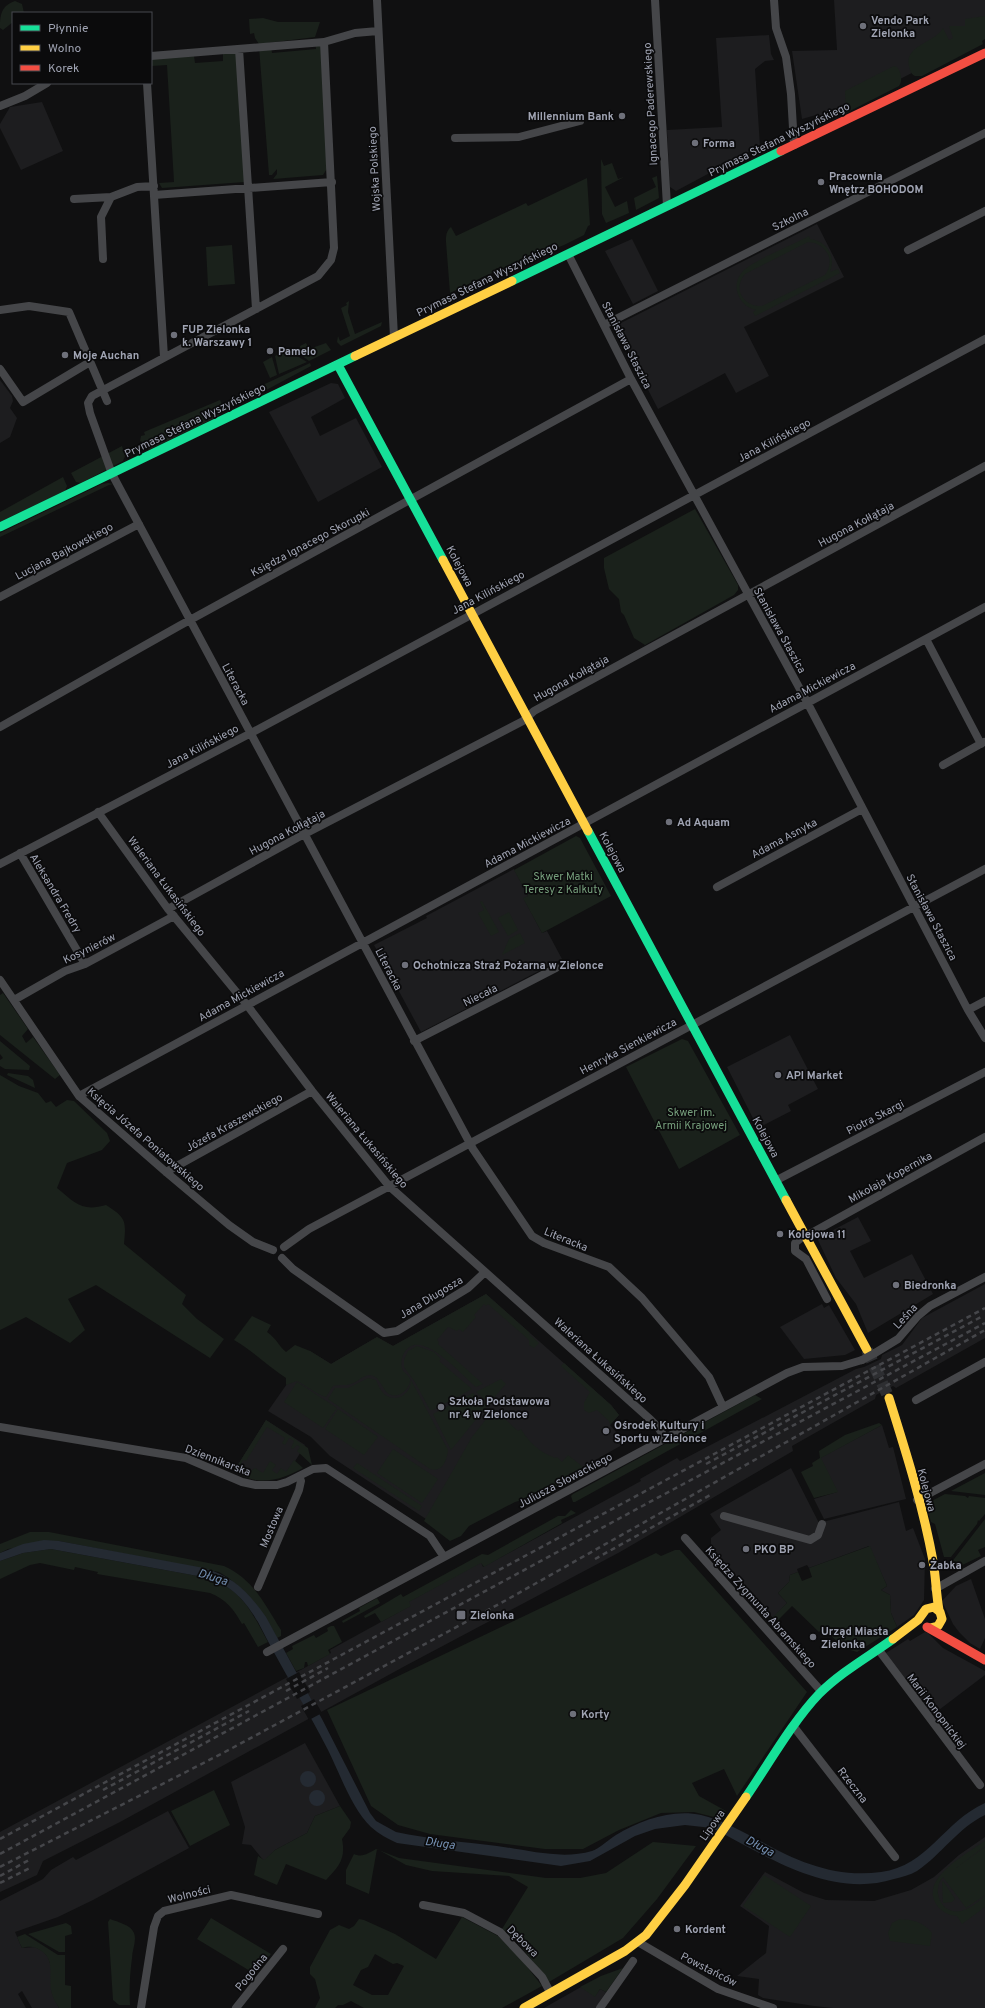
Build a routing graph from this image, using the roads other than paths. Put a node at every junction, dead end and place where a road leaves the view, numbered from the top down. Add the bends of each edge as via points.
1 (377, 0) edge
2 (655, 0) edge
3 (774, 0) edge
4 (378, 31) junction
5 (324, 42) junction
6 (242, 48) junction
7 (985, 53) edge
8 (152, 56) edge
9 (45, 84) edge
10 (147, 84) edge
11 (0, 106) edge
12 (580, 121) dead end
13 (985, 133) edge
14 (455, 138) dead end
15 (794, 145) junction
16 (332, 182) junction
17 (248, 187) junction
18 (154, 191) junction
19 (111, 197) junction
20 (74, 200) dead end
21 (667, 206) junction
22 (985, 211) edge
23 (908, 250) dead end
24 (568, 254) junction
25 (103, 259) dead end
26 (256, 309) junction
27 (0, 310) edge
28 (604, 325) junction
29 (394, 338) junction
30 (985, 339) edge
31 (164, 357) junction
32 (90, 362) junction
33 (338, 365) junction
34 (0, 369) edge
35 (632, 379) junction
36 (102, 390) junction
37 (107, 400) dead end
38 (985, 466) edge
39 (112, 474) junction
40 (694, 496) junction
41 (411, 500) junction
42 (138, 524) junction
43 (0, 528) edge
44 (748, 595) junction
45 (0, 597) edge
46 (985, 607) edge
47 (471, 613) junction
48 (190, 620) junction
49 (926, 639) junction
50 (807, 702) junction
51 (527, 717) junction
52 (0, 727) edge
53 (250, 733) junction
54 (983, 742) edge
55 (943, 765) dead end
56 (862, 809) junction
57 (98, 812) junction
58 (584, 823) junction
59 (305, 834) junction
60 (20, 853) junction
61 (0, 864) edge
62 (985, 868) edge
63 (716, 887) dead end
64 (915, 907) junction
65 (168, 909) junction
66 (174, 916) junction
67 (363, 942) junction
68 (85, 964) junction
69 (556, 968) dead end
70 (0, 980) edge
71 (14, 1000) junction
72 (985, 1001) edge
73 (247, 1005) junction
74 (968, 1010) junction
75 (692, 1025) junction
76 (985, 1038) edge
77 (414, 1041) junction
78 (985, 1072) edge
79 (312, 1091) junction
80 (79, 1096) junction
81 (985, 1137) edge
82 (470, 1143) junction
83 (166, 1172) junction
84 (775, 1181) junction
85 (389, 1186) junction
86 (803, 1237) junction
87 (284, 1248) junction
88 (273, 1250) junction
89 (282, 1258) junction
90 (485, 1272) junction
91 (985, 1278) edge
92 (827, 1299) dead end
93 (871, 1352) junction
94 (862, 1360) joint
95 (985, 1362) edge
96 (888, 1398) tunnel mouth
97 (916, 1400) dead end
98 (723, 1407) junction
99 (0, 1427) edge
100 (665, 1438) junction
101 (985, 1464) edge
102 (299, 1476) junction
103 (918, 1500) junction
104 (724, 1516) dead end
105 (822, 1524) dead end
106 (685, 1538) dead end
107 (444, 1557) junction
108 (985, 1561) edge
109 (258, 1587) dead end
110 (935, 1589) junction
111 (928, 1607) junction
112 (939, 1610) junction
113 (921, 1616) junction
114 (942, 1619) junction
115 (928, 1627) junction
116 (901, 1634) junction
117 (962, 1648) junction
118 (878, 1649) junction
119 (267, 1652) dead end
120 (985, 1660) edge
121 (821, 1691) junction
122 (794, 1727) junction
123 (980, 1785) dead end
124 (895, 1857) dead end
125 (423, 1905) dead end
126 (318, 1914) dead end
127 (638, 1942) junction
128 (283, 1949) dead end
129 (633, 1961) dead end
130 (550, 1992) junction
131 (141, 2008) edge
132 (236, 2008) edge
133 (524, 2008) edge
134 (600, 2008) edge
135 (769, 2008) edge

1 - 4 street, Wojska Polskiego
2 - 21 street, Ignacego Paderewskiego
3 - 15 street via 776,28 786,57
4 - 5 street via 355,33
4 - 29 street, Wojska Polskiego
5 - 6 street
5 - 16 street
6 - 8 street
6 - 17 street
7 - 15 street, Prymasa Stefana Wyszyńskiego
9 - 11 street
10 - 18 street
12 - 14 street via 519,136
13 - 28 street, Szkolna
15 - 21 street, Prymasa Stefana Wyszyńskiego
16 - 17 street
16 - 26 street via 334,248 331,260 318,276
17 - 18 street
17 - 26 street
18 - 19 street via 137,187
18 - 31 street
19 - 20 street
19 - 25 street via 101,217
21 - 24 street, Prymasa Stefana Wyszyńskiego
22 - 23 street
24 - 28 street, Stanisława Staszica
24 - 29 street, Prymasa Stefana Wyszyńskiego
26 - 31 street
27 - 32 street via 29,306 69,312
28 - 35 street, Stanisława Staszica
29 - 33 street, Prymasa Stefana Wyszyńskiego
30 - 40 street, Jana Kilińskiego
31 - 36 street
32 - 34 street via 23,402
32 - 36 street
33 - 39 street, Prymasa Stefana Wyszyńskiego
33 - 41 street, Kolejowa
35 - 40 street, Stanisława Staszica
35 - 41 street, Księdza Ignacego Skorupki
36 - 37 street
36 - 39 street, Literacka via 92,396 88,403
38 - 44 street, Hugona Kołłątaja
39 - 42 street, Literacka
39 - 43 street, Prymasa Stefana Wyszyńskiego
40 - 44 street, Stanisława Staszica
40 - 47 street, Jana Kilińskiego
41 - 47 street, Kolejowa
41 - 48 street, Księdza Ignacego Skorupki
42 - 45 street, Lucjana Bajkowskiego
42 - 48 street, Literacka
44 - 50 street, Stanisława Staszica
44 - 51 street, Hugona Kołłątaja via 734,600
46 - 49 street, Adama Mickiewicza
47 - 51 street, Kolejowa
47 - 53 street, Jana Kilińskiego
48 - 52 street, Księdza Ignacego Skorupki
48 - 53 street, Literacka
49 - 50 street, Adama Mickiewicza
49 - 54 street
50 - 56 street, Stanisława Staszica
50 - 58 street, Adama Mickiewicza
51 - 58 street, Kolejowa
51 - 59 street, Hugona Kołłątaja
53 - 57 street, Jana Kilińskiego
53 - 59 street, Literacka
54 - 55 street
56 - 63 street, Adama Asnyka
56 - 64 street, Stanisława Staszica
57 - 60 street, Jana Kilińskiego
57 - 65 street, Waleriana Łukasińskiego
58 - 67 street, Adama Mickiewicza
58 - 75 street, Kolejowa
59 - 65 street, Hugona Kołłątaja
59 - 67 street, Literacka
60 - 61 street, Jana Kilińskiego
60 - 68 street, Aleksandra Fredry
62 - 64 street, Henryka Sienkiewicza
64 - 74 street, Stanisława Staszica
64 - 75 street, Henryka Sienkiewicza
65 - 66 street, Waleriana Łukasińskiego
66 - 68 street, Kosynierów
66 - 73 street, Waleriana Łukasińskiego
67 - 73 street, Adama Mickiewicza
67 - 77 street, Literacka
68 - 71 street, Kosynierów via 64,971
69 - 77 street, Niecała
70 - 71 street, Księcia Józefa Poniatowskiego
71 - 80 street, Księcia Józefa Poniatowskiego
72 - 74 street
73 - 79 street, Waleriana Łukasińskiego
73 - 80 street, Adama Mickiewicza
74 - 76 street, Stanisława Staszica
75 - 82 street, Henryka Sienkiewicza
75 - 84 street, Kolejowa
77 - 82 street, Literacka
78 - 84 street, Piotra Skargi
79 - 83 street, Józefa Kraszewskiego
79 - 85 street, Waleriana Łukasińskiego
80 - 83 street, Księcia Józefa Poniatowskiego
81 - 86 street, Mikołaja Kopernika
82 - 85 street, Henryka Sienkiewicza
82 - 98 street, Literacka via 532,1236 544,1243 610,1267 642,1298 709,1377
83 - 88 street, Księcia Józefa Poniatowskiego via 247,1239
84 - 86 street, Kolejowa
85 - 87 street, Henryka Sienkiewicza via 309,1229
85 - 90 street, Waleriana Łukasińskiego
86 - 92 street via 795,1243 795,1251 806,1259
86 - 93 street, Kolejowa
87 - 88 street via 278,1246
87 - 89 street via 286,1253
88 - 89 street via 276,1257
89 - 90 street, Jana Długosza via 293,1269 384,1333 397,1331 468,1288
90 - 100 street, Waleriana Łukasińskiego via 651,1420
91 - 93 street, Leśna via 930,1306 898,1339
93 - 94 street, Leśna, bridge
94 - 98 street, Juliusza Słowackiego via 842,1366 803,1367
95 - 97 street
96 - 103 street, Kolejowa
98 - 100 street, Juliusza Słowackiego
99 - 102 street, Dziennikarska via 186,1458 256,1485 277,1485
100 - 107 street, Juliusza Słowackiego
101 - 103 street
102 - 107 street, Dziennikarska via 317,1468 329,1470 430,1536
102 - 109 street, Mostowa via 299,1490
103 - 110 street, Kolejowa via 933,1564
104 - 105 street via 810,1540 818,1535
106 - 121 street, Księdza Zygmunta Abramskiego
107 - 119 street, Juliusza Słowackiego
108 - 110 street
110 - 111 street, Kolejowa
110 - 112 street, Kolejowa
111 - 112 street
111 - 113 street
112 - 114 street
113 - 115 street
113 - 116 street, Lipowa
114 - 115 street via 938,1626
114 - 117 street
115 - 116 street, Lipowa
115 - 117 street
116 - 118 street, Lipowa
117 - 120 street
118 - 121 street, Lipowa via 841,1673
118 - 123 street, Marii Konopnickiej
121 - 122 street, Lipowa
122 - 124 street, Rzeczna
122 - 127 street, Lipowa via 680,1891
125 - 130 street, Dębowa via 464,1913 500,1932 542,1977
126 - 131 street, Wolności via 230,1895 164,1911 158,1916 154,1927
127 - 130 street, Lipowa
127 - 135 street, Powstańców via 718,1989
128 - 132 street, Pogodna
129 - 134 street
130 - 133 street, Lipowa

